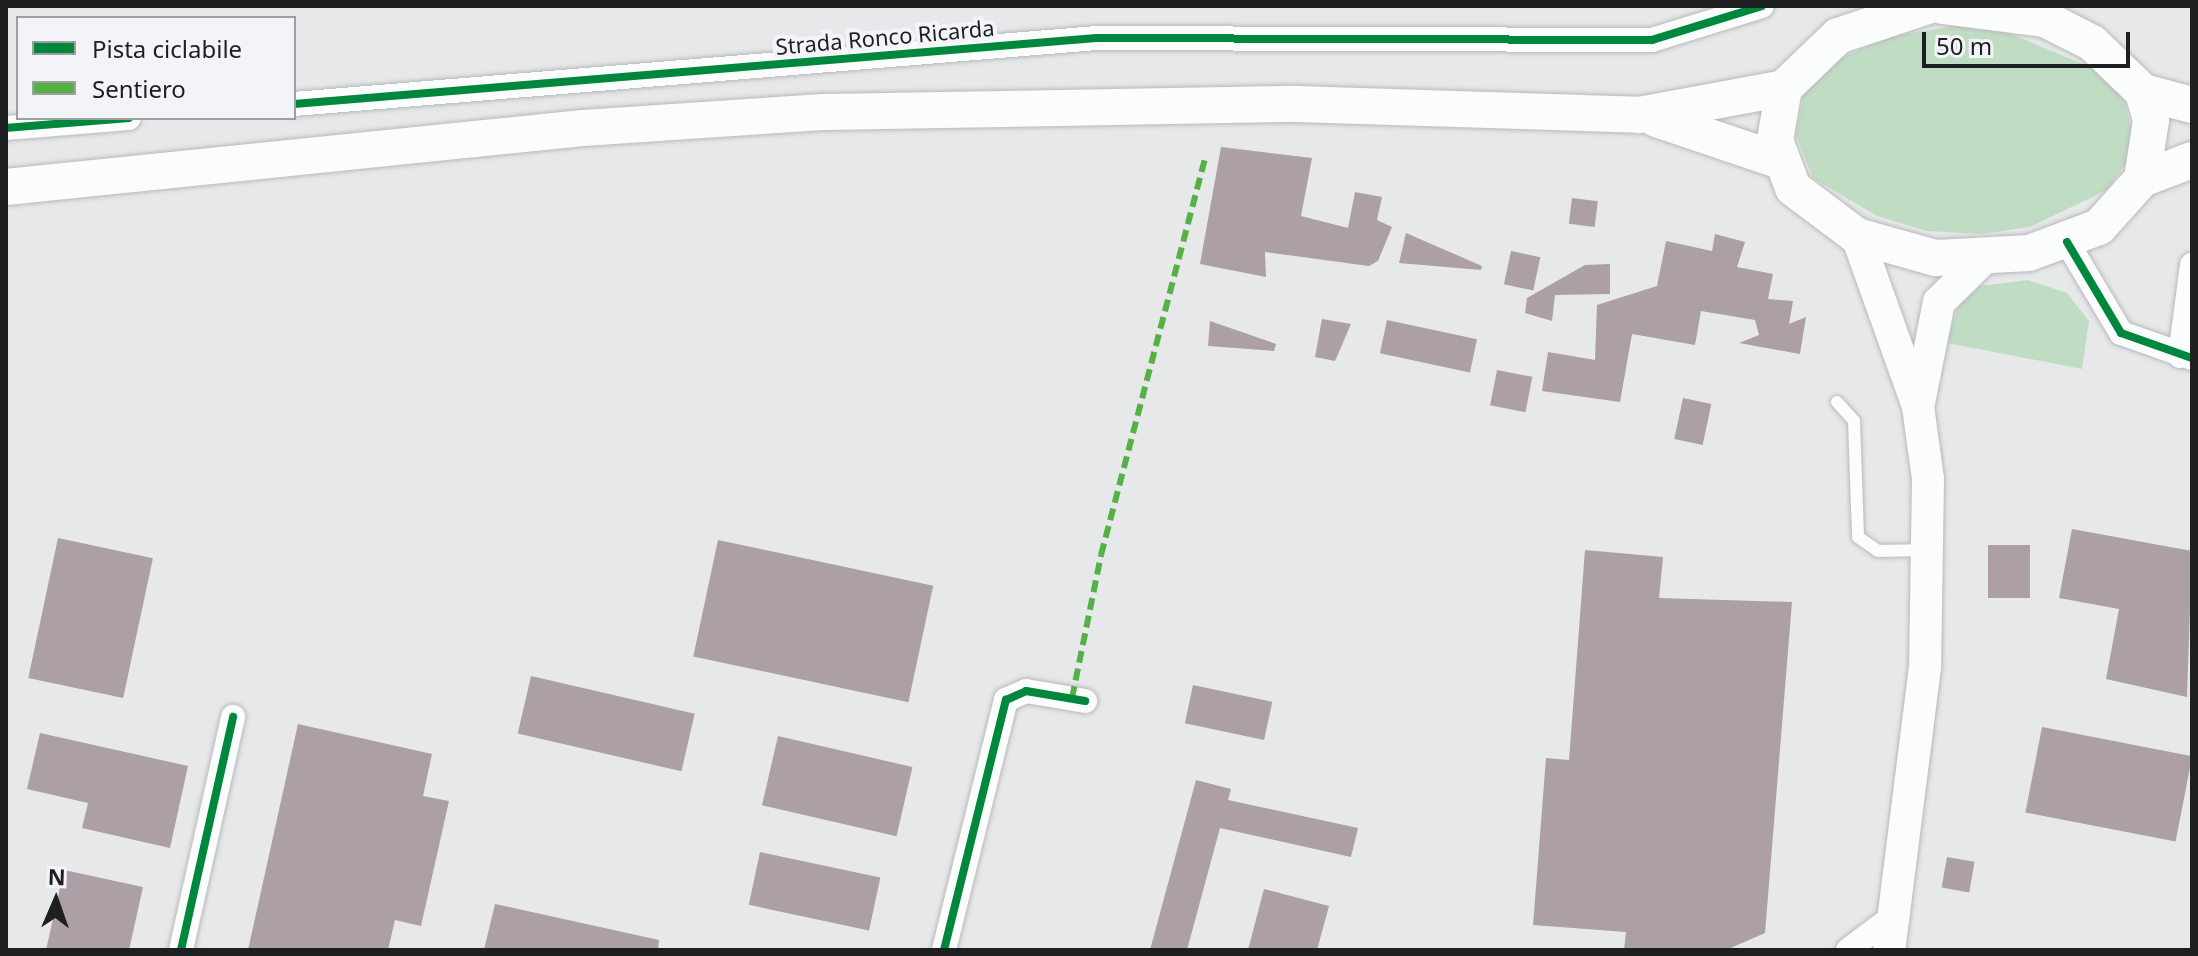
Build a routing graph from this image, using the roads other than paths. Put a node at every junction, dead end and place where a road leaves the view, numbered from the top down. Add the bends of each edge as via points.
1 (1762, 6) edge
2 (1928, 6) edge
3 (1943, 6) edge
4 (2041, 12) edge
5 (1784, 88) junction
6 (2143, 92) junction
7 (296, 104) edge
8 (2192, 105) edge
9 (1639, 115) junction
10 (104, 120) edge
11 (6, 128) edge
12 (1778, 160) junction
13 (2192, 160) edge
14 (2142, 179) junction
15 (6, 187) edge
16 (1857, 236) junction
17 (2067, 242) junction
18 (1984, 258) junction
19 (2192, 265) edge
20 (2186, 357) edge
21 (1837, 402) dead end
22 (1918, 406) junction
23 (1931, 550) junction
24 (1085, 701) dead end
25 (233, 717) dead end
26 (1895, 915) junction
27 (181, 950) edge
28 (944, 950) edge
29 (1848, 950) edge
30 (1889, 950) edge

1 - 7 street, Strada Ronco Ricarda via 1652,40 1096,38
2 - 5 main road via 1838,36
3 - 4 main road
4 - 6 main road via 2092,43
5 - 9 main road
5 - 12 main road via 1776,116
6 - 8 main road
6 - 14 main road via 2151,120
9 - 12 main road
9 - 15 main road via 1296,104 826,112 583,128
10 - 11 street
12 - 16 main road via 1817,211
13 - 14 main road
14 - 17 main road via 2125,205
16 - 18 main road via 1936,258
16 - 22 main road
17 - 18 main road
17 - 20 street via 2121,333
18 - 22 main road via 1939,302
19 - 20 street
21 - 23 lane via 1854,421 1858,537 1878,551
22 - 23 main road
23 - 26 main road via 1915,781
24 - 28 street via 1026,691 1006,700
25 - 27 street
26 - 29 street
26 - 30 main road

